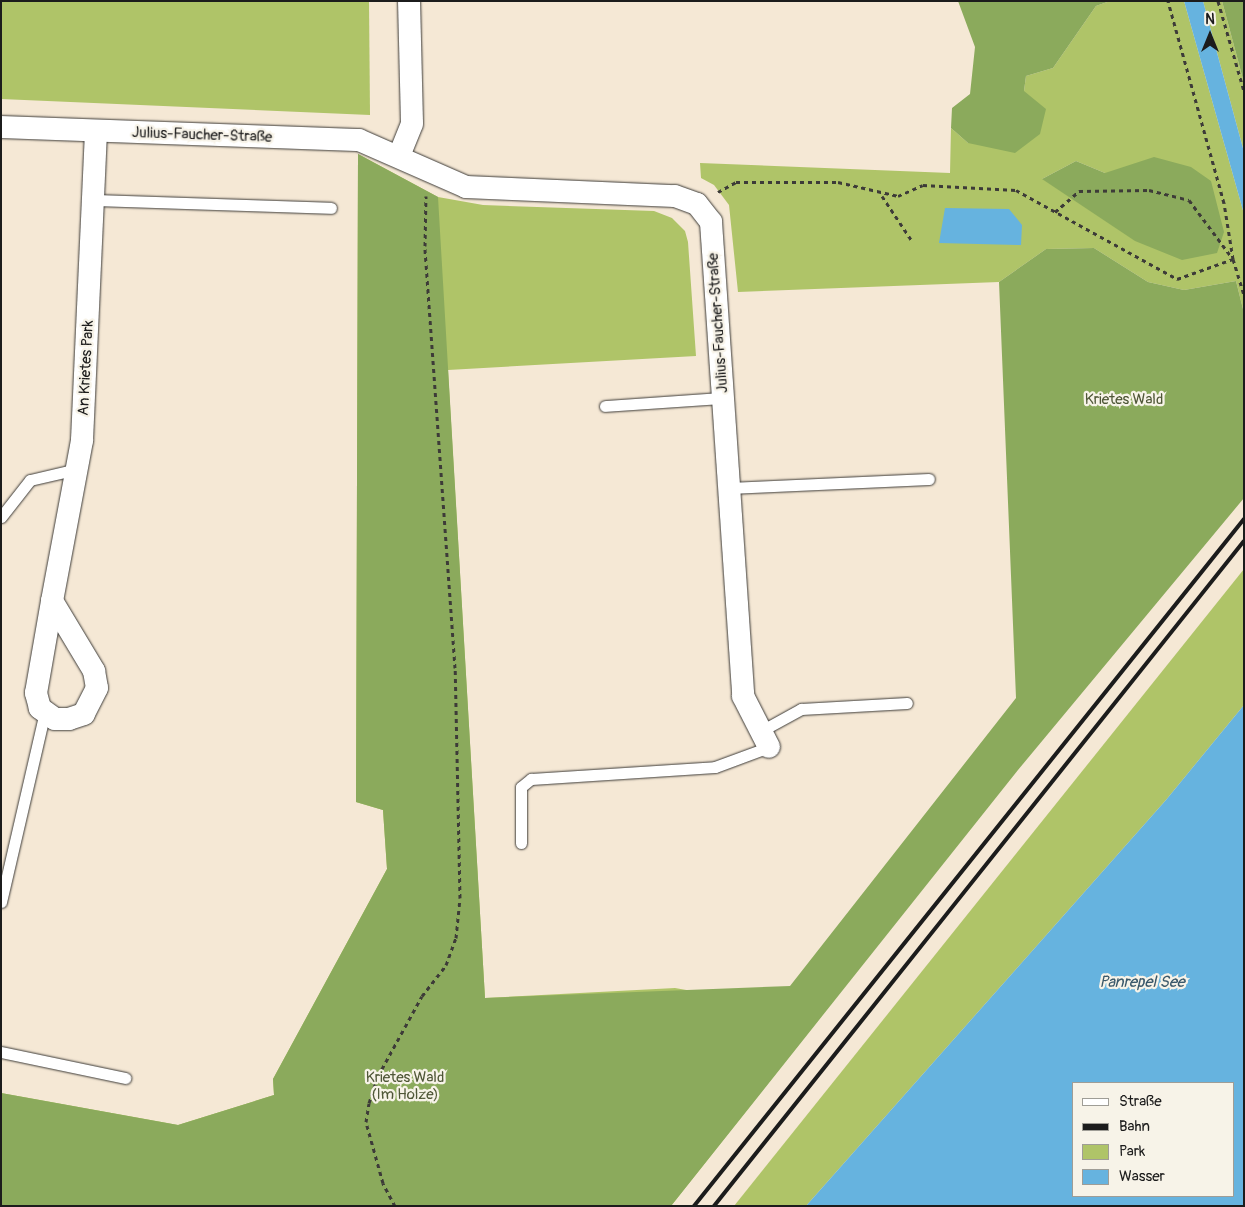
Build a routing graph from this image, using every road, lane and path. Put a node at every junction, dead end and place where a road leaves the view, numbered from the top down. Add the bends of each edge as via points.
1 (410, 1) edge
2 (1168, 1) edge
3 (1218, 1) edge
4 (1244, 91) edge
5 (1, 127) edge
6 (96, 131) junction
7 (399, 156) junction
8 (426, 173) junction
9 (881, 196) junction
10 (93, 200) junction
11 (697, 204) junction
12 (331, 208) dead end
13 (1055, 212) junction
14 (912, 241) dead end
15 (1233, 259) junction
16 (1244, 294) edge
17 (723, 398) junction
18 (605, 406) dead end
19 (77, 469) junction
20 (929, 479) dead end
21 (729, 488) junction
22 (1, 517) edge
23 (52, 601) junction
24 (907, 703) dead end
25 (45, 712) junction
26 (765, 739) junction
27 (521, 843) dead end
28 (1, 902) edge
29 (1, 1052) edge
30 (125, 1078) dead end
31 (394, 1205) edge

1 - 7 street via 412,123
2 - 15 path via 1224,203
3 - 4 path
5 - 6 street, Julius-Faucher-Straße
6 - 7 street, Julius-Faucher-Straße via 359,140
6 - 10 street, An Krietes Park
7 - 8 street, Julius-Faucher-Straße
8 - 11 street, Julius-Faucher-Straße via 466,187 675,196
8 - 31 path via 425,246 455,668 460,898 456,938 446,966 422,996 378,1076 369,1103 366,1122
9 - 11 path via 838,182 736,182
9 - 13 path via 898,196 923,186 1007,189
9 - 14 path
10 - 12 lane
10 - 19 street, An Krietes Park via 87,367
11 - 17 street, Julius-Faucher-Straße via 711,222
13 - 15 path via 1177,280
13 - 15 path via 1079,191 1149,190 1188,200
15 - 16 path
17 - 18 lane
17 - 21 street, Julius-Faucher-Straße
19 - 22 lane via 30,480
19 - 23 street, An Krietes Park
20 - 21 lane
21 - 26 street, Julius-Faucher-Straße via 743,696
23 - 25 street, An Krietes Park via 36,692
23 - 25 street via 94,671 97,688 84,714 55,719
24 - 26 lane via 801,709
25 - 28 lane
26 - 27 lane via 714,767 530,779 521,787
29 - 30 lane

